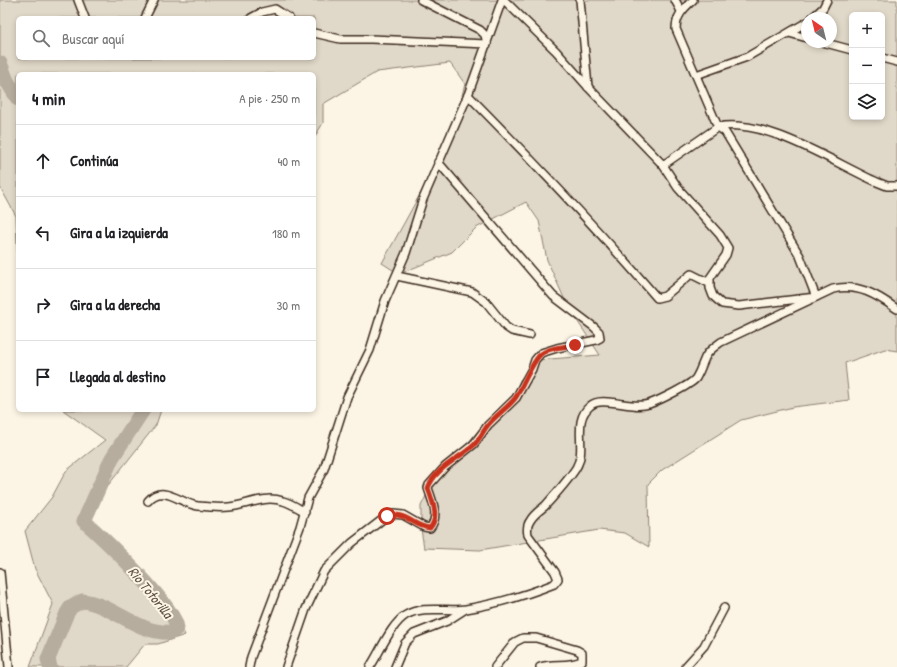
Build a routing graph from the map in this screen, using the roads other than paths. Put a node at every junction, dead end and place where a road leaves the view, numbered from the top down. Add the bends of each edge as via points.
1 (78, 0) edge
2 (154, 0) edge
3 (421, 0) edge
4 (503, 0) edge
5 (580, 0) edge
6 (675, 0) edge
7 (693, 0) edge
8 (827, 0) edge
9 (681, 11) junction
10 (819, 12) edge
11 (84, 16) edge
12 (146, 16) edge
13 (255, 16) edge
14 (286, 16) edge
15 (801, 26) edge
16 (316, 33) edge
17 (789, 33) junction
18 (801, 36) edge
19 (487, 44) junction
20 (837, 46) edge
21 (849, 49) edge
22 (885, 59) edge
23 (897, 62) edge
24 (696, 74) junction
25 (588, 87) junction
26 (468, 95) junction
27 (718, 126) junction
28 (438, 162) junction
29 (663, 165) junction
30 (897, 186) edge
31 (397, 276) junction
32 (709, 283) junction
33 (816, 297) junction
34 (897, 309) edge
35 (530, 336) dead end
36 (148, 501) dead end
37 (305, 512) junction
38 (0, 572) edge
39 (724, 608) dead end
40 (465, 609) junction
41 (9, 667) edge
42 (249, 667) edge
43 (286, 667) edge
44 (370, 667) edge
45 (395, 667) edge
46 (495, 667) edge
47 (540, 667) edge
48 (685, 667) edge

1 - 11 street
2 - 12 street
3 - 19 street via 480,30 485,35
4 - 19 street
4 - 25 street
5 - 25 street
6 - 9 street
7 - 9 street
8 - 10 street
9 - 24 street via 676,21 676,29
13 - 14 street via 275,9
15 - 17 street
16 - 19 street via 340,39
17 - 18 street
17 - 24 street via 747,57
19 - 26 street
20 - 21 street
22 - 23 street
24 - 27 street
25 - 29 street
26 - 28 street
26 - 32 street via 541,170 656,298 665,296 691,274
27 - 29 street
27 - 30 street via 768,131 786,137 876,182
27 - 33 street via 725,132 800,256
28 - 31 street
28 - 43 street via 553,296 594,327 600,338 542,353 535,360 516,398 492,421 474,444 445,467 429,485 435,513 434,523 430,528 403,516 387,516 352,543 324,571 306,610
29 - 32 street via 678,188 720,235 728,248
31 - 35 street via 472,292 486,302 506,327
31 - 37 street via 385,302 370,350 347,397 324,468 308,498
32 - 33 street via 714,296 722,304 739,306
33 - 34 street via 845,286 876,296
33 - 40 street via 734,336 707,352 695,378 686,387 648,405 602,402 591,404 580,424 581,455 575,470 530,520 527,528 528,535 558,579 548,586
36 - 37 street via 157,494 166,494 198,506 229,507 259,499 270,499 290,503
37 - 42 street
38 - 41 street
39 - 48 street via 704,646
40 - 44 street via 438,608 407,614 396,623
40 - 45 street via 447,621 414,634 405,643
46 - 47 street via 515,642 528,637 577,650 582,654 582,662 548,664

